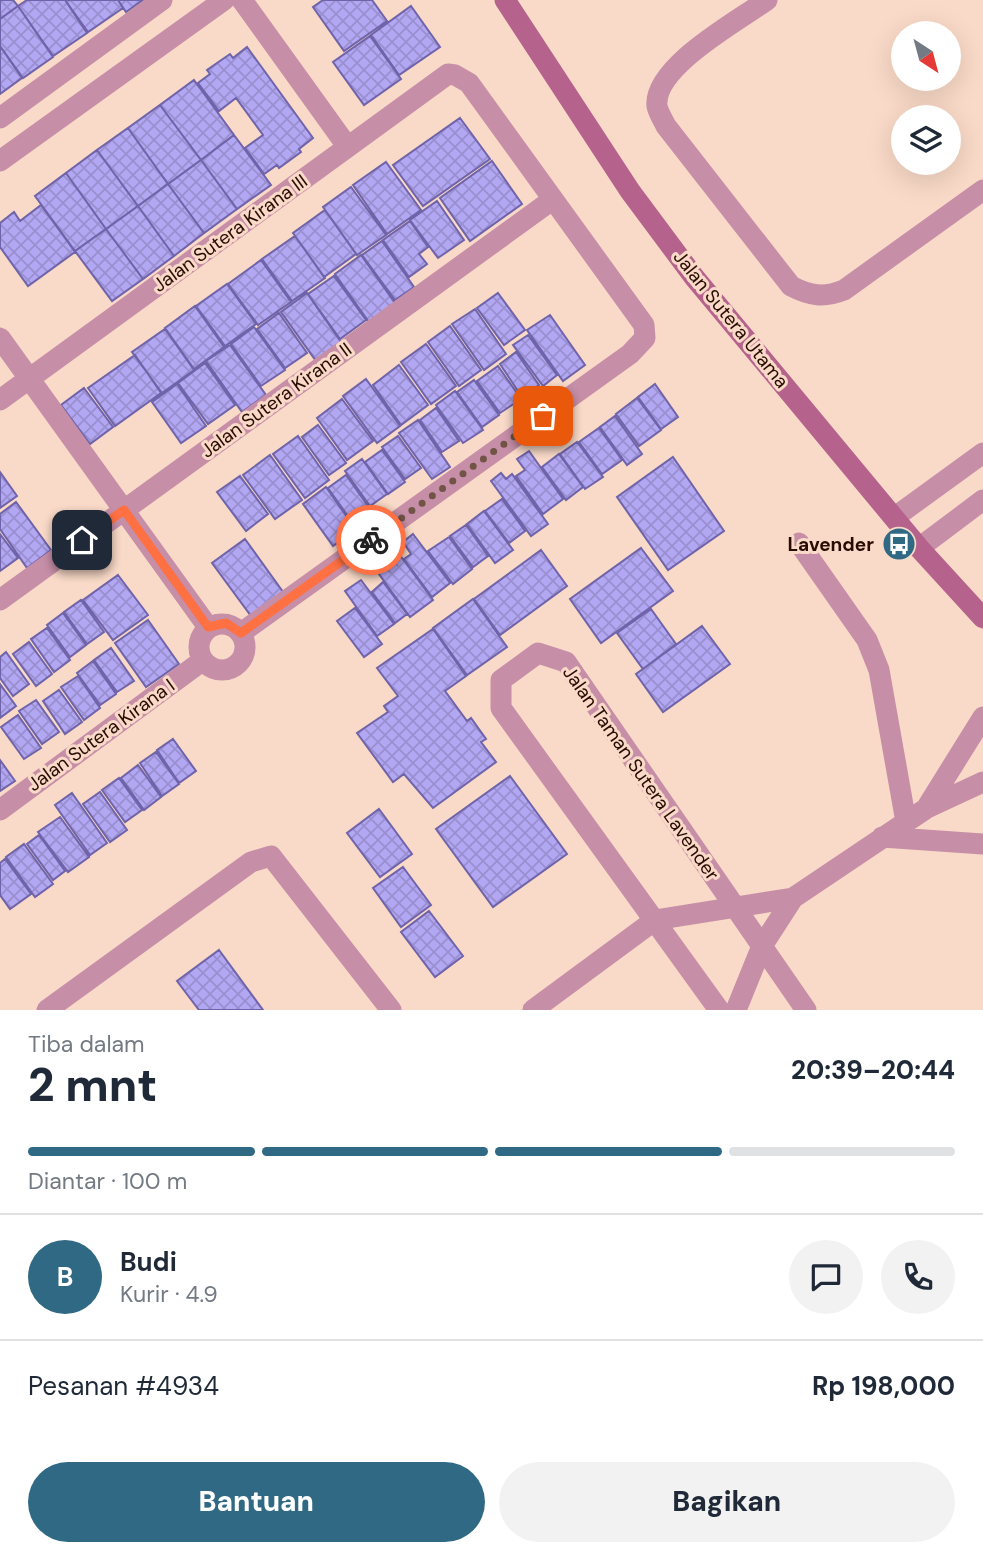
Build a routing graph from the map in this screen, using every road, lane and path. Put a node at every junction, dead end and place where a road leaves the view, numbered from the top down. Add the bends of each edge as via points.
1 (162, 0) edge
2 (224, 0) edge
3 (242, 0) edge
4 (505, 0) edge
5 (767, 0) edge
6 (0, 118) edge
7 (347, 146) junction
8 (0, 161) edge
9 (983, 190) edge
10 (552, 200) junction
11 (0, 338) edge
12 (30, 379) junction
13 (0, 401) edge
14 (983, 453) edge
15 (983, 500) edge
16 (124, 510) junction
17 (895, 517) junction
18 (799, 544) dead end
19 (919, 548) junction
20 (0, 600) edge
21 (983, 618) edge
22 (208, 627) junction
23 (241, 633) junction
24 (202, 661) junction
25 (983, 717) edge
26 (983, 782) edge
27 (927, 808) junction
28 (0, 810) edge
29 (906, 822) junction
30 (882, 838) junction
31 (983, 844) edge
32 (793, 898) junction
33 (734, 905) junction
34 (655, 920) junction
35 (762, 946) junction
36 (47, 1010) edge
37 (391, 1010) edge
38 (533, 1010) edge
39 (719, 1010) edge
40 (736, 1010) edge
41 (806, 1010) edge

1 - 6 street
2 - 8 street
3 - 7 street
4 - 17 street, Jalan Sutera Utama via 630,191 694,277
5 - 9 street via 671,69 660,86 657,107 666,126 791,286 808,295 829,296 844,290
7 - 10 street, Jalan Sutera Kirana III via 448,74 462,78 476,91
7 - 12 street, Jalan Sutera Kirana III
10 - 16 street, Jalan Sutera Kirana II
10 - 23 street via 644,325 641,344
11 - 12 street
12 - 13 street, Jalan Sutera Kirana III
12 - 16 street
14 - 17 street
15 - 19 street
16 - 20 street, Jalan Sutera Kirana II
16 - 22 street
17 - 19 street, Jalan Sutera Utama
18 - 29 street via 867,640 879,670
19 - 21 street, Jalan Sutera Utama
22 - 23 street via 226,623
22 - 24 street via 200,637
23 - 24 street via 245,643 239,663 221,670
24 - 28 street, Jalan Sutera Kirana I
25 - 27 street
26 - 27 street
27 - 29 street
29 - 30 street
30 - 31 street
30 - 32 street
32 - 33 street
32 - 35 street
33 - 34 street
33 - 34 street, Jalan Taman Sutera Lavender via 566,662 538,653 501,680 501,708
33 - 35 street, Jalan Taman Sutera Lavender
34 - 38 street
34 - 39 street
35 - 40 street
35 - 41 street, Jalan Taman Sutera Lavender
36 - 37 street via 251,862 271,856

